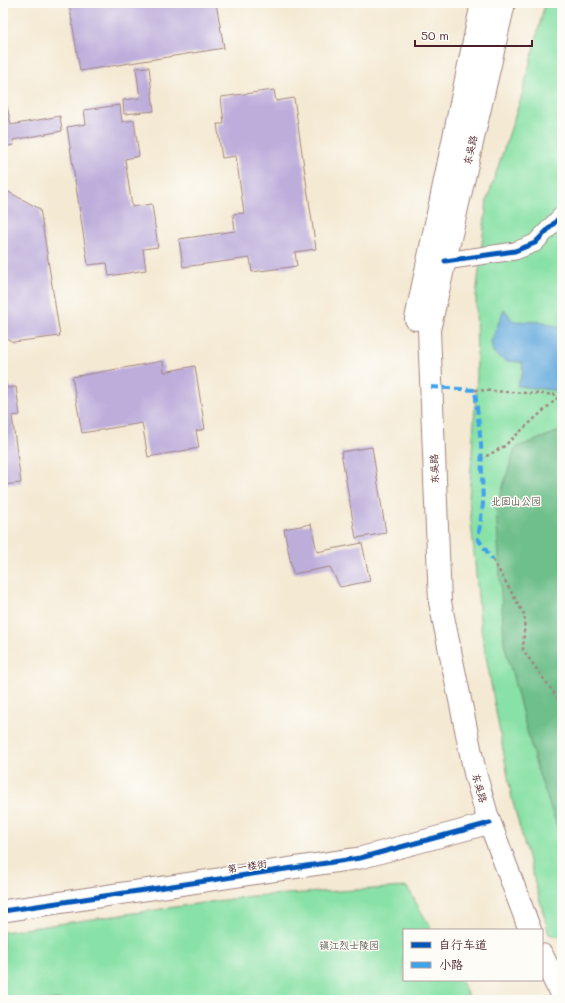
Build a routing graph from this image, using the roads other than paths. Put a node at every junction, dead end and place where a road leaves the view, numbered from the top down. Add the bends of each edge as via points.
1 (482, 3) edge
2 (504, 3) edge
3 (562, 215) edge
4 (445, 261) junction
5 (484, 824) junction
6 (3, 910) edge
7 (516, 929) edge
8 (530, 929) edge
9 (543, 958) edge
10 (553, 990) edge

1 - 5 main road, 东吴路 via 415,325 426,601 462,774
2 - 4 main road, 东吴路
3 - 4 street via 536,243 515,251
4 - 5 main road, 东吴路 via 428,330 440,602 476,773
5 - 6 street, 第一楼街 via 360,858
5 - 7 main road, 东吴路
5 - 8 main road, 东吴路
9 - 10 main road

